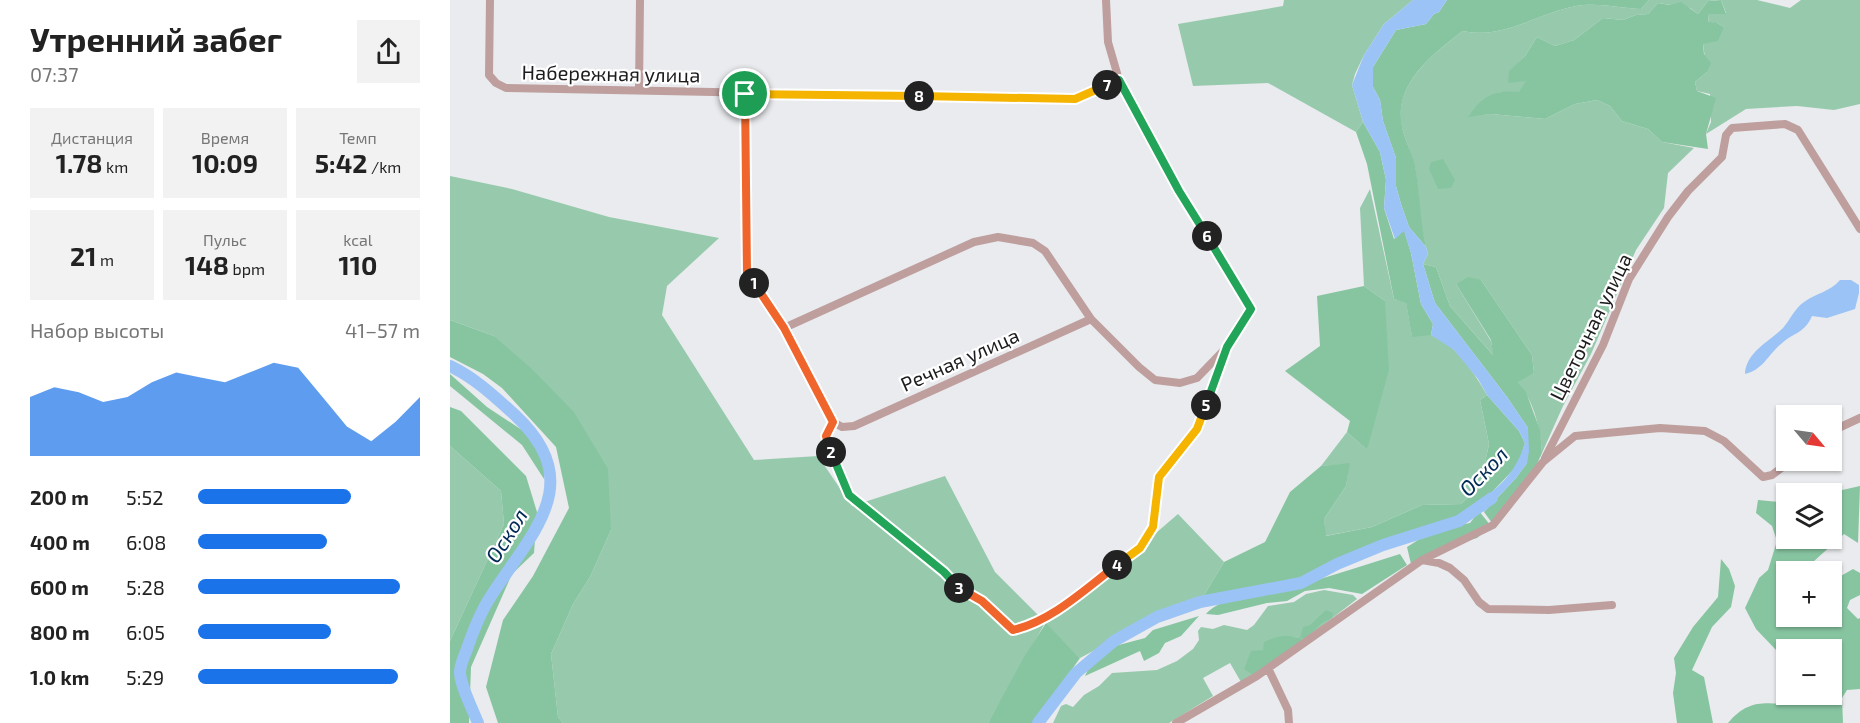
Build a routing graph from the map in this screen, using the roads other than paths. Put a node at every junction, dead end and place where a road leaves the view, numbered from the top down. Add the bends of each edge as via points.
1 (490, 0) edge
2 (640, 0) edge
3 (1107, 0) edge
4 (1119, 80) junction
5 (639, 90) junction
6 (745, 94) junction
7 (1860, 229) edge
8 (1091, 319) junction
9 (784, 328) junction
10 (1227, 347) junction
11 (1860, 418) edge
12 (833, 422) junction
13 (1842, 426) edge
14 (1561, 427) junction
15 (1575, 436) junction
16 (1543, 462) junction
17 (1777, 471) edge
18 (1422, 560) junction
19 (1612, 605) dead end
20 (1268, 668) junction
21 (1176, 723) edge
22 (1289, 723) edge

1 - 5 street, Набережная улица via 489,75 496,83 506,88
2 - 5 street
3 - 4 street via 1108,42
4 - 6 street, Набережная улица via 1075,99
4 - 10 street via 1179,191 1251,309
5 - 6 street, Набережная улица
6 - 9 street via 747,273
7 - 14 street, Цветочная улица via 1798,129 1785,124 1732,128 1726,135 1722,158 1668,217 1629,279 1603,345
8 - 9 street via 1045,251 1033,243 998,237 974,242
8 - 10 street via 1155,380 1180,383 1197,378
8 - 12 street, Речная улица via 854,426 842,427
9 - 12 street
10 - 12 street via 1197,429 1159,477 1153,527 1140,548 1054,612 1030,626 1013,630 849,495 826,436
11 - 13 street
14 - 15 street
14 - 16 street, Цветочная улица
15 - 16 street
15 - 17 street via 1660,428 1705,431 1724,441 1763,477
16 - 18 street via 1493,525
18 - 19 street via 1450,568 1488,609
18 - 20 street
20 - 21 street
20 - 22 street via 1288,710

